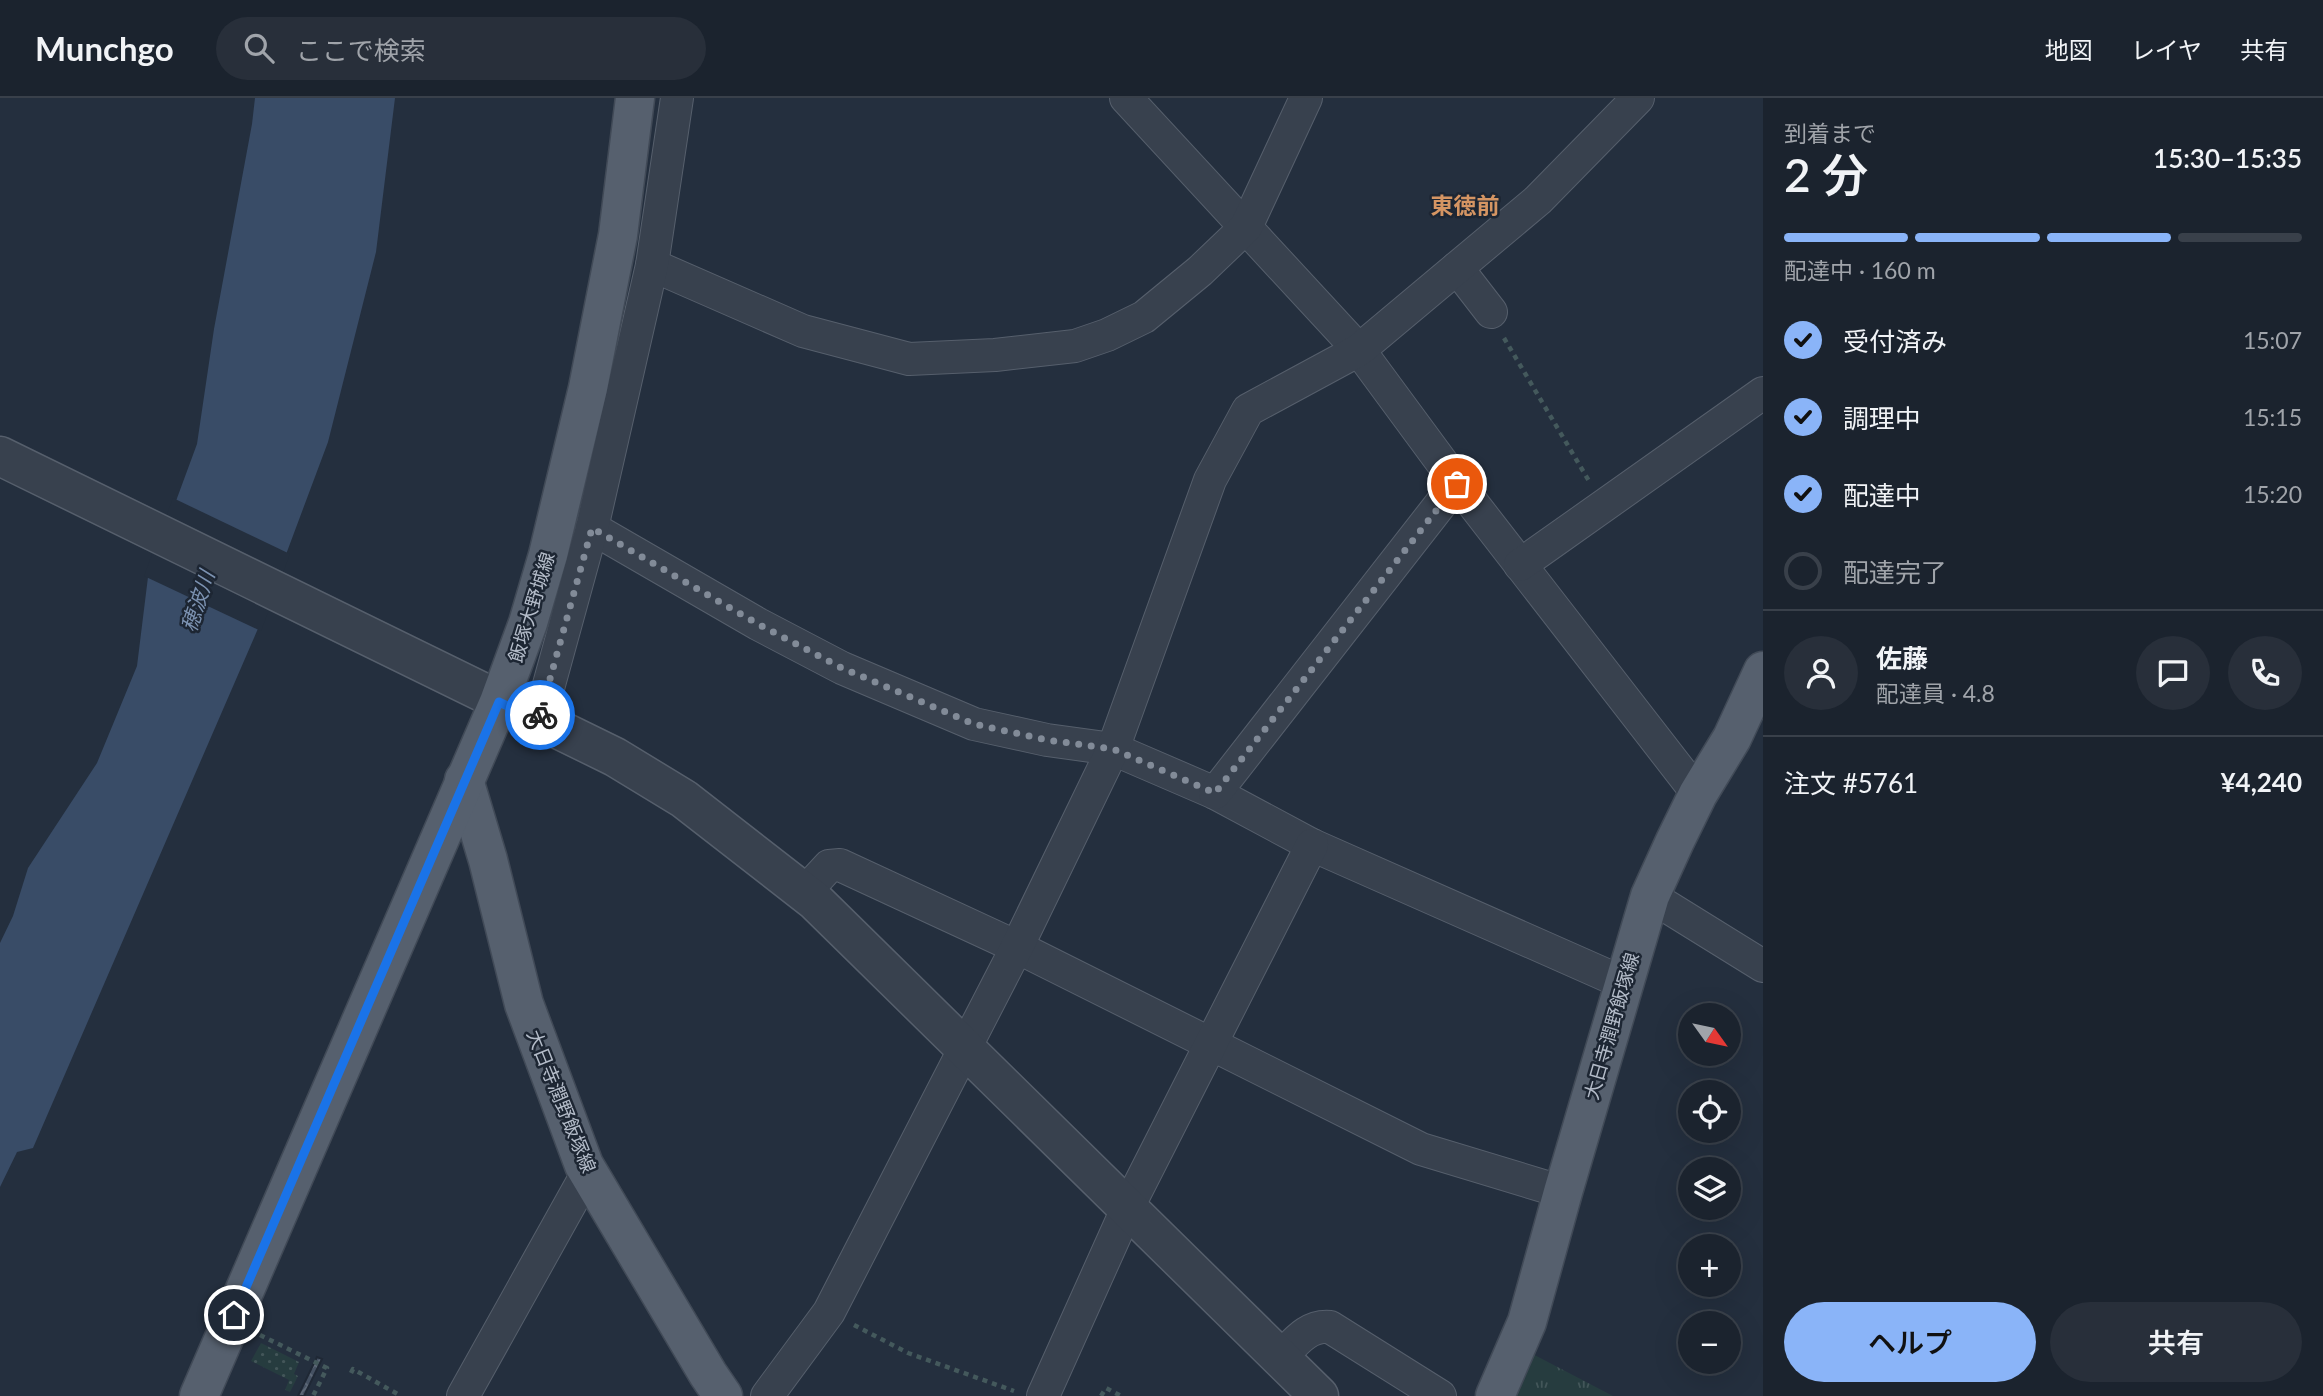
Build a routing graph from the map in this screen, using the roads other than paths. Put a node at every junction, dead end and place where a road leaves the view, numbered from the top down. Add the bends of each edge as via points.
1 (635, 98) edge
2 (660, 98) edge
3 (677, 98) edge
4 (1126, 98) edge
5 (1306, 98) edge
6 (1638, 98) edge
7 (1246, 227) junction
8 (618, 235) junction
9 (652, 265) junction
10 (1457, 268) junction
11 (1490, 312) road end
12 (1359, 350) junction
13 (1763, 393) edge
14 (0, 456) edge
15 (1457, 484) junction
16 (592, 528) junction
17 (1520, 565) junction
18 (1763, 671) edge
19 (486, 696) junction
20 (538, 721) junction
21 (1113, 749) junction
22 (464, 780) junction
23 (1215, 793) junction
24 (1698, 794) junction
25 (1312, 845) junction
26 (804, 893) junction
27 (1650, 896) junction
28 (1017, 947) junction
29 (1763, 966) edge
30 (1623, 983) junction
31 (1212, 1043) junction
32 (965, 1049) junction
33 (588, 1172) junction
34 (1563, 1192) junction
35 (1127, 1209) junction
36 (1280, 1358) junction
37 (1029, 1394) edge
38 (199, 1396) edge
39 (463, 1396) edge
40 (723, 1396) edge
41 (767, 1396) edge
42 (1318, 1396) edge
43 (1440, 1396) edge
44 (1495, 1396) edge

1 - 8 main road, 飯塚大野城線
2 - 8 street via 636,200
3 - 9 street
4 - 7 street
5 - 7 street
6 - 10 street via 1538,200
7 - 9 street via 1144,317 1075,346 995,355 909,359 803,331
7 - 12 street
8 - 19 main road, 飯塚大野城線 via 563,498 528,623
9 - 16 street
10 - 11 street
10 - 12 street
12 - 15 street
12 - 21 street via 1248,410 1210,480
13 - 17 street
14 - 19 street
15 - 17 street
15 - 23 street
16 - 20 street
16 - 21 street via 842,668 974,724
17 - 24 street
18 - 24 main road, 大日寺潤野飯塚線 via 1732,738
19 - 20 street
19 - 22 main road, 飯塚大野城線
20 - 26 street via 615,757 684,799
21 - 23 street
21 - 28 street
22 - 33 main road, 大日寺潤野飯塚線 via 524,1004
22 - 38 main road, 飯塚大野城線
23 - 25 street
24 - 27 main road, 大日寺潤野飯塚線
25 - 30 street
25 - 31 street
26 - 28 street via 829,866 840,865
26 - 32 street
27 - 29 street
27 - 30 main road, 大日寺潤野飯塚線
28 - 31 street
28 - 32 street
30 - 34 main road, 大日寺潤野飯塚線
31 - 34 street via 1421,1149
31 - 35 street
32 - 35 street
32 - 41 street via 829,1312
33 - 39 street
33 - 40 main road, 大日寺潤野飯塚線
34 - 44 main road, 大日寺潤野飯塚線 via 1527,1322
35 - 36 street
35 - 37 street
36 - 42 street
36 - 43 street via 1308,1330 1330,1327

